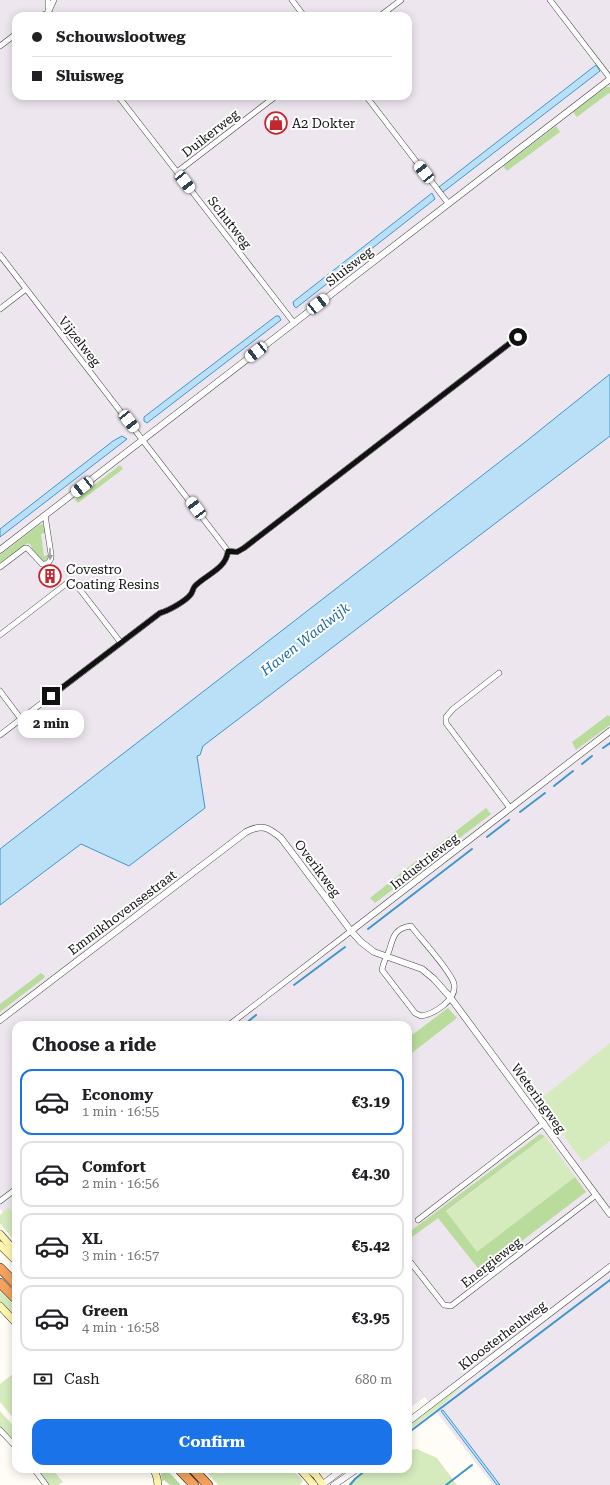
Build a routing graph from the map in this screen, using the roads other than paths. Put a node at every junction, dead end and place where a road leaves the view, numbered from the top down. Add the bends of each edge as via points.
1 (48, 0) edge
2 (54, 0) edge
3 (292, 0) edge
4 (401, 0) edge
5 (550, 0) edge
6 (48, 12) edge
7 (48, 12) edge
8 (301, 12) edge
9 (385, 12) edge
10 (12, 37) edge
11 (0, 46) edge
12 (610, 78) edge
13 (121, 100) edge
14 (271, 100) edge
15 (369, 100) edge
16 (177, 172) junction
17 (448, 203) junction
18 (0, 255) edge
19 (26, 289) junction
20 (0, 309) edge
21 (294, 323) junction
22 (518, 337) dead end
23 (143, 440) junction
24 (45, 515) junction
25 (0, 550) edge
26 (228, 551) junction
27 (0, 567) edge
28 (0, 635) edge
29 (121, 643) junction
30 (499, 673) dead end
31 (0, 691) edge
32 (21, 719) junction
33 (610, 731) edge
34 (0, 735) edge
35 (510, 808) junction
36 (261, 827) joint
37 (351, 931) junction
38 (386, 957) junction
39 (450, 997) junction
40 (0, 1020) edge
41 (234, 1021) edge
42 (544, 1123) junction
43 (12, 1192) edge
44 (596, 1195) junction
45 (0, 1202) edge
46 (610, 1214) edge
47 (418, 1220) dead end
48 (0, 1234) edge
49 (0, 1245) edge
50 (12, 1248) edge
51 (12, 1258) edge
52 (412, 1264) edge
53 (610, 1267) edge
54 (0, 1268) edge
55 (12, 1280) edge
56 (0, 1283) edge
57 (12, 1296) edge
58 (0, 1306) edge
59 (12, 1319) edge
60 (412, 1419) edge
61 (0, 1430) edge
62 (12, 1443) edge
63 (37, 1473) edge
64 (155, 1473) edge
65 (183, 1473) edge
66 (197, 1473) edge
67 (304, 1473) edge
68 (312, 1473) edge
69 (338, 1473) edge
70 (351, 1473) edge
71 (46, 1485) edge
72 (158, 1485) edge
73 (194, 1485) edge
74 (208, 1485) edge
75 (314, 1485) edge
76 (323, 1485) edge
77 (334, 1485) edge

1 - 6 street
2 - 7 street
3 - 8 street
4 - 9 street
5 - 12 street
10 - 11 street
12 - 17 street, Sluisweg
13 - 16 street, Schutweg
14 - 16 street, Duikerweg
15 - 17 street
16 - 21 street, Schutweg
17 - 21 street, Sluisweg
18 - 19 street, Vijzelweg
19 - 20 street
19 - 23 street, Vijzelweg
21 - 23 street, Sluisweg
22 - 26 street via 244,548 237,552
23 - 24 street, Sluisweg
23 - 26 street, Vijzelweg
24 - 25 street, Sluisweg
24 -> 27 street via 50,560 42,564 25,548
26 - 29 street via 223,564 194,587 191,594 169,611 160,613
28 - 29 street via 66,584 73,583
29 - 32 street
30 - 35 street via 453,709 446,717 446,723
31 - 32 street
32 - 34 street
33 - 35 street, Industrieweg
35 - 37 street, Industrieweg
36 - 37 street, Overikweg via 270,829 282,838
36 - 40 street, Emmikhovensestraat via 246,832
37 - 38 street via 374,952
37 - 41 street, Industrieweg
38 - 39 street via 422,969
38 - 39 street via 382,970 415,1013 421,1016 430,1014 447,1003
38 - 39 street via 394,935 404,927 410,926 453,981 454,989
39 - 42 street, Weteringweg
42 - 44 street, Weteringweg
42 - 47 street
43 - 45 street
44 - 46 street, Weteringweg
44 - 52 street, Energieweg via 451,1306 444,1305
48 - 50 main road
49 - 51 main road
53 - 60 street, Kloosterheulweg
54 - 55 highway
56 - 57 highway
58 - 59 main road
61 - 62 street
63 - 71 street
64 - 72 main road
65 - 73 highway
66 - 74 highway
67 - 75 main road
68 - 76 main road
69 - 76 street
70 - 77 street

